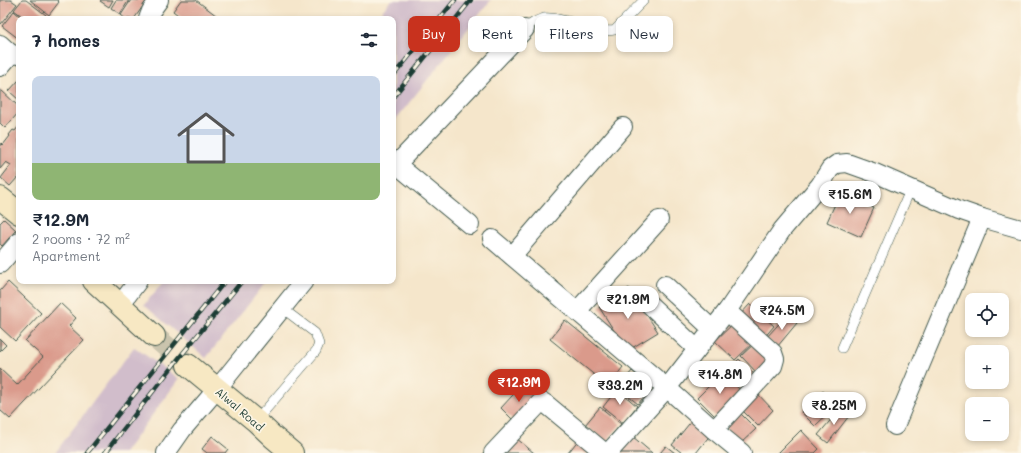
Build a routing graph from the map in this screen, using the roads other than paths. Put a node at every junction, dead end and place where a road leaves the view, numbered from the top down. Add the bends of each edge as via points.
1 (158, 0) edge
2 (644, 0) edge
3 (149, 16) edge
4 (527, 27) edge
5 (503, 52) edge
6 (623, 127) dead end
7 (396, 165) edge
8 (396, 167) edge
9 (910, 188) junction
10 (0, 198) edge
11 (16, 211) edge
12 (982, 218) junction
13 (659, 220) dead end
14 (470, 225) dead end
15 (1021, 229) edge
16 (492, 239) dead end
17 (16, 245) edge
18 (512, 256) junction
19 (0, 264) edge
20 (97, 284) edge
21 (136, 284) edge
22 (302, 284) edge
23 (665, 285) dead end
24 (649, 304) dead end
25 (120, 305) junction
26 (282, 308) junction
27 (577, 311) junction
28 (727, 311) junction
29 (708, 325) junction
30 (154, 336) tunnel mouth
31 (693, 346) junction
32 (842, 348) dead end
33 (188, 366) tunnel mouth
34 (667, 388) junction
35 (217, 389) junction
36 (256, 421) junction
37 (895, 426) dead end
38 (714, 430) junction
39 (166, 453) edge
40 (292, 453) edge
41 (493, 453) edge
42 (605, 453) edge
43 (608, 453) edge
44 (742, 453) edge

1 - 3 street
2 - 4 lane via 609,32 554,18 545,18
5 - 7 street
6 - 18 street
8 - 14 street
9 - 12 street
9 - 28 street via 847,163 837,164 830,169 820,185 782,230
9 - 32 lane
10 - 11 main road
12 - 15 street
12 - 37 street
13 - 27 street
16 - 18 street
17 - 19 street
18 - 27 street
20 - 25 main road
21 - 25 street
22 - 26 street
23 - 29 street
24 - 31 street
25 - 30 main road
26 - 35 street
26 - 36 lane via 315,333 319,344
27 - 34 street
28 - 29 street
28 - 38 street via 773,353 775,359 773,366
29 - 31 street
31 - 34 street
33 - 35 main road, Alwal Road
34 - 38 street
34 - 43 street
35 - 36 main road, Alwal Road
35 - 39 street
36 - 40 main road, Alwal Road
38 - 44 street
41 - 42 street via 543,402

